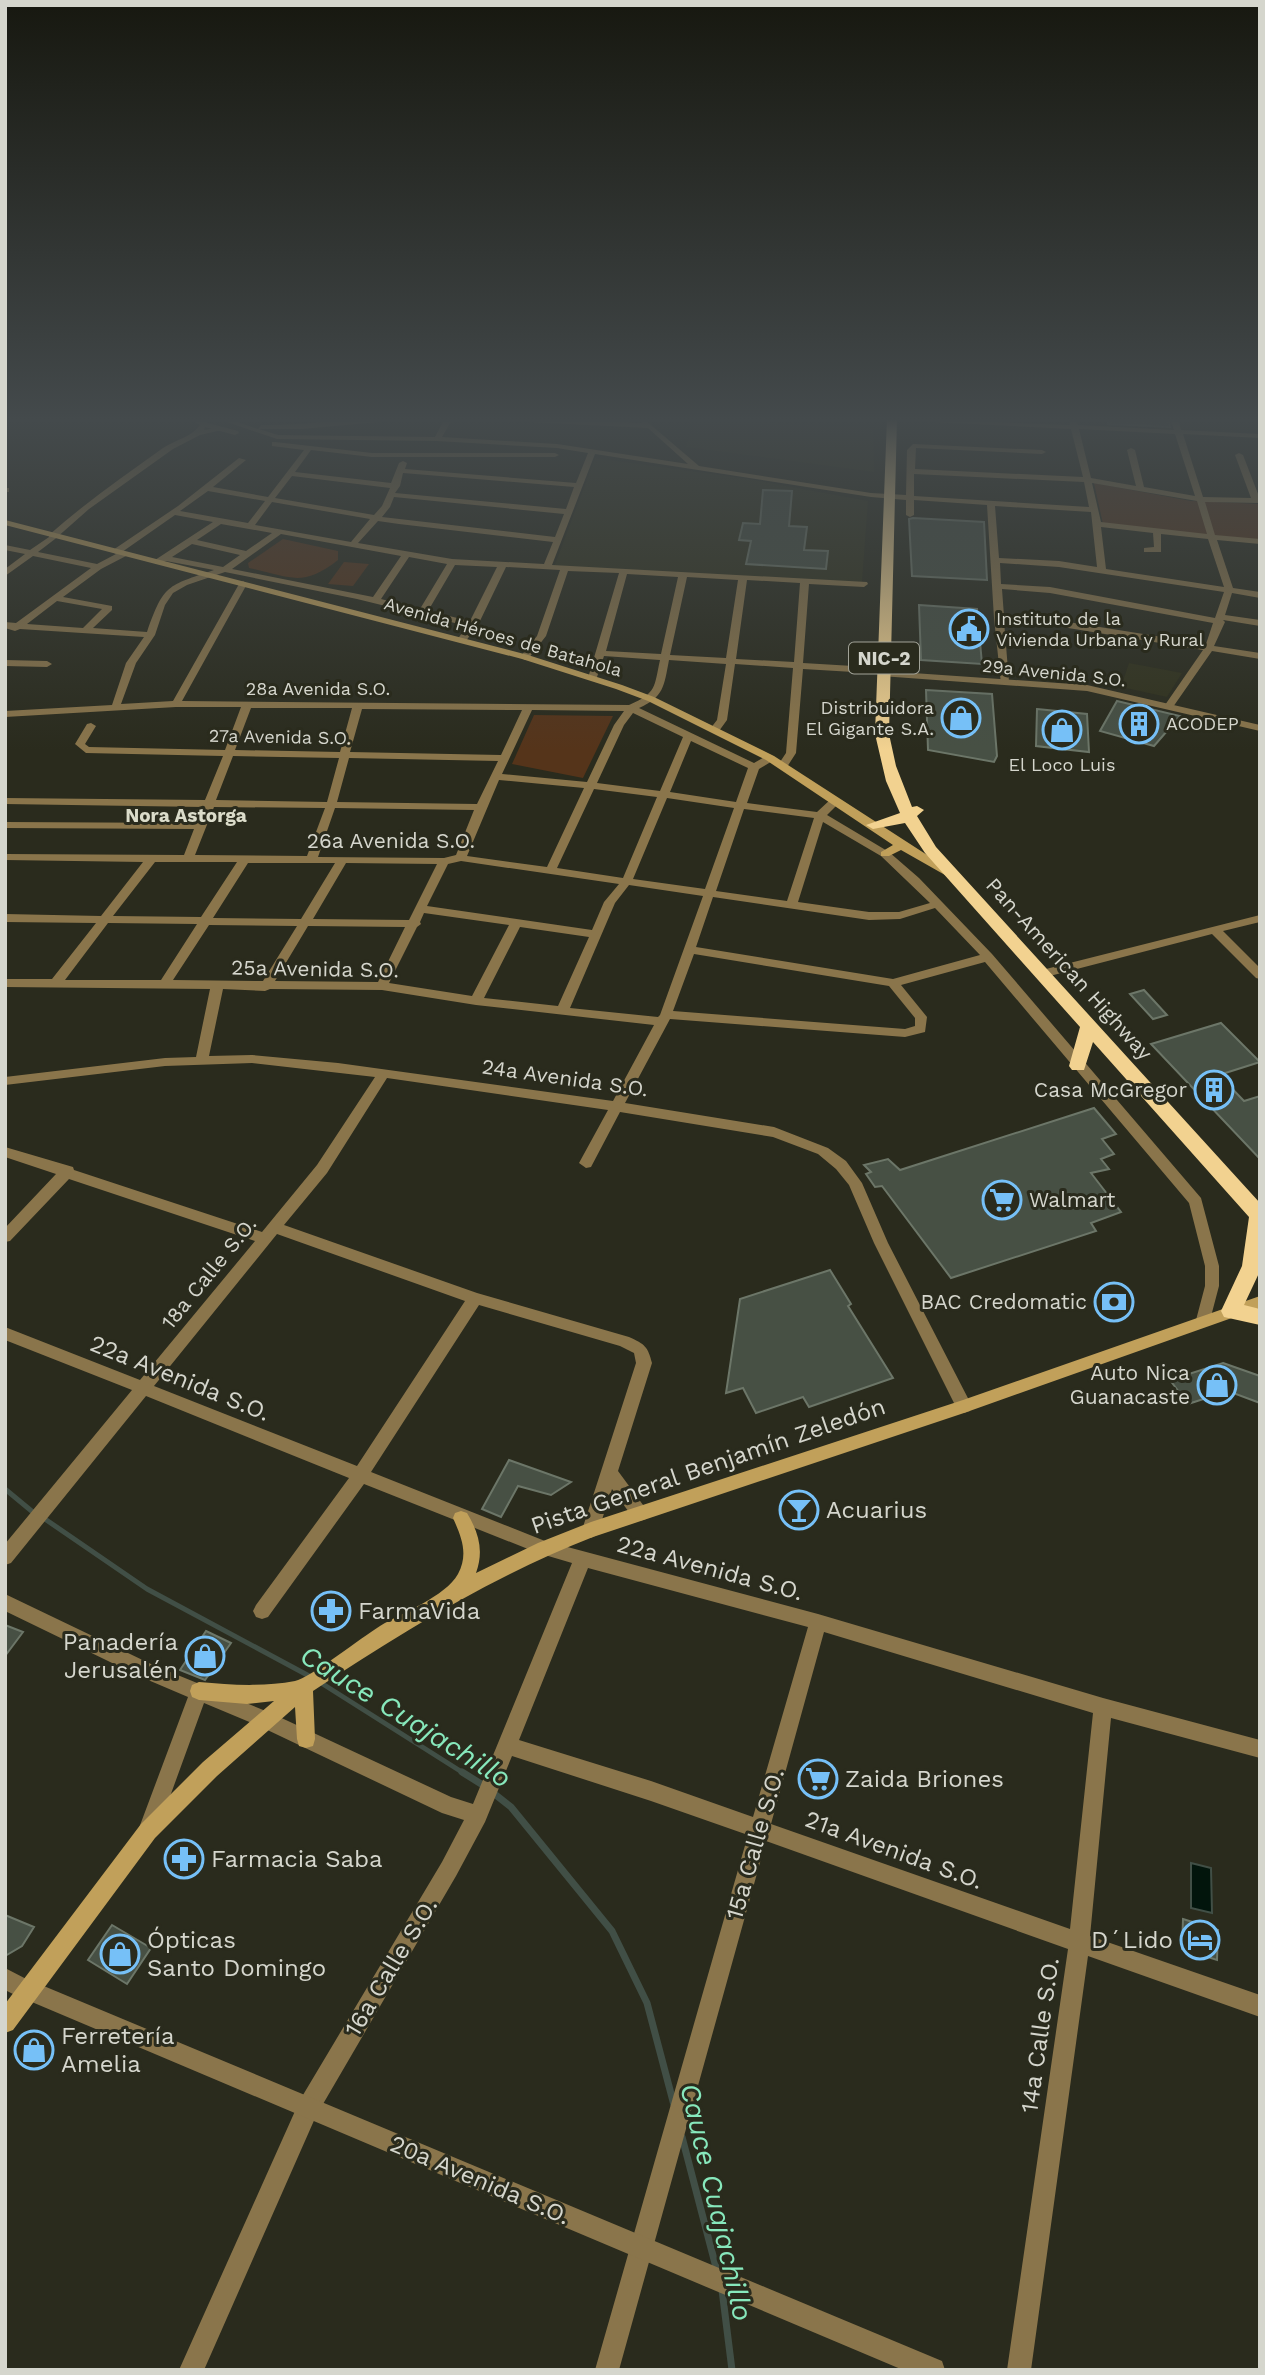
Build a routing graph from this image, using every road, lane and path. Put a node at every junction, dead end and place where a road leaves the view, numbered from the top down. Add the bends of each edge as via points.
1 (27, 529) edge
2 (56, 529) edge
3 (152, 529) edge
4 (208, 529) edge
5 (267, 529) edge
6 (368, 529) edge
7 (471, 529) edge
8 (561, 529) edge
9 (897, 529) edge
10 (992, 529) edge
11 (1098, 529) edge
12 (1133, 529) edge
13 (1210, 529) edge
14 (5, 530) edge
15 (280, 531) junction
16 (1157, 532) junction
17 (47, 535) junction
18 (1213, 538) junction
19 (557, 540) junction
20 (190, 541) junction
21 (1260, 542) edge
22 (352, 545) junction
23 (5, 547) edge
24 (1147, 550) dead end
25 (33, 553) junction
26 (119, 553) junction
27 (247, 554) junction
28 (406, 555) junction
29 (161, 560) junction
30 (994, 560) junction
31 (453, 562) junction
32 (502, 566) junction
33 (98, 567) junction
34 (547, 568) junction
35 (565, 568) junction
36 (224, 570) junction
37 (1102, 570) junction
38 (624, 571) junction
39 (5, 573) edge
40 (683, 575) junction
41 (210, 576) junction
42 (743, 578) junction
43 (804, 582) junction
44 (243, 584) junction
45 (864, 584) dead end
46 (996, 586) junction
47 (1229, 590) junction
48 (1260, 595) edge
49 (55, 598) junction
50 (376, 600) junction
51 (423, 612) junction
52 (998, 618) junction
53 (1221, 619) junction
54 (1260, 623) edge
55 (5, 625) edge
56 (473, 625) junction
57 (17, 627) junction
58 (5, 631) edge
59 (85, 631) junction
60 (150, 635) junction
61 (461, 640) junction
62 (1209, 648) junction
63 (600, 653) junction
64 (666, 656) junction
65 (1260, 656) edge
66 (525, 657) junction
67 (731, 661) junction
68 (9, 663) edge
69 (47, 664) dead end
70 (796, 666) junction
71 (870, 670) dead end
72 (5, 673) edge
73 (890, 674) junction
74 (593, 678) junction
75 (1004, 682) junction
76 (651, 699) junction
77 (176, 704) junction
78 (247, 705) junction
79 (358, 705) junction
80 (1170, 705) junction
81 (116, 706) junction
82 (529, 706) junction
83 (631, 708) junction
84 (5, 714) edge
85 (91, 726) dead end
86 (1260, 727) edge
87 (715, 729) junction
88 (689, 734) junction
89 (228, 755) junction
90 (345, 755) junction
91 (504, 758) junction
92 (770, 758) junction
93 (783, 765) junction
94 (754, 766) junction
95 (495, 776) junction
96 (591, 785) junction
97 (663, 795) junction
98 (5, 801) edge
99 (835, 801) junction
100 (210, 804) junction
101 (331, 805) junction
102 (739, 805) junction
103 (481, 807) junction
104 (913, 813) junction
105 (820, 816) junction
106 (5, 825) edge
107 (873, 825) junction
108 (202, 826) junction
109 (901, 845) junction
110 (885, 854) junction
111 (5, 857) edge
112 (461, 858) junction
113 (151, 859) junction
114 (312, 859) junction
115 (188, 860) junction
116 (244, 860) junction
117 (343, 860) junction
118 (444, 861) junction
119 (551, 870) junction
120 (957, 877) junction
121 (627, 881) junction
122 (709, 894) junction
123 (938, 904) junction
124 (791, 905) junction
125 (422, 909) junction
126 (104, 917) junction
127 (5, 918) edge
128 (1260, 918) edge
129 (205, 920) junction
130 (305, 922) junction
131 (415, 923) junction
132 (516, 923) junction
133 (1215, 930) junction
134 (595, 934) junction
135 (690, 950) junction
136 (988, 957) junction
137 (1042, 974) junction
138 (1260, 975) edge
139 (5, 983) edge
140 (56, 983) junction
141 (893, 983) junction
142 (164, 985) junction
143 (217, 986) junction
144 (382, 986) junction
145 (265, 987) junction
146 (476, 1001) junction
147 (564, 1010) junction
148 (664, 1018) junction
149 (1089, 1027) junction
150 (202, 1060) junction
151 (1079, 1066) junction
152 (383, 1074) junction
153 (5, 1081) edge
154 (619, 1107) junction
155 (5, 1152) edge
156 (586, 1163) dead end
157 (68, 1171) junction
158 (1260, 1216) edge
159 (271, 1233) junction
160 (5, 1237) edge
161 (475, 1298) junction
162 (1260, 1302) edge
163 (1230, 1311) junction
164 (1260, 1317) edge
165 (1204, 1320) junction
166 (5, 1334) edge
167 (143, 1390) junction
168 (964, 1406) junction
169 (610, 1473) junction
170 (359, 1477) junction
171 (640, 1514) junction
172 (461, 1518) junction
173 (591, 1530) junction
174 (544, 1548) junction
175 (5, 1557) edge
176 (582, 1560) junction
177 (453, 1594) junction
178 (5, 1602) edge
179 (262, 1612) dead end
180 (818, 1622) junction
181 (304, 1687) junction
182 (199, 1691) junction
183 (1103, 1707) junction
184 (266, 1720) junction
185 (306, 1738) junction
186 (509, 1746) junction
187 (1260, 1749) edge
188 (482, 1807) junction
189 (759, 1829) junction
190 (148, 1831) junction
191 (1079, 1944) junction
192 (5, 1978) edge
193 (27, 1990) junction
194 (1260, 2006) edge
195 (5, 2022) edge
196 (308, 2108) junction
197 (641, 2248) junction
198 (191, 2370) edge
199 (607, 2370) edge
200 (933, 2370) edge
201 (1019, 2370) edge

1 - 17 main road, Avenida Héroes de Batahola
2 - 17 street
3 - 26 street
4 - 20 street
5 - 15 street
6 - 22 street
7 - 19 street
8 - 19 street
9 - 73 highway, Pan-American Highway / NIC-2
10 - 30 street
11 - 37 street
12 - 16 street
13 - 18 street
14 - 17 main road, Avenida Héroes de Batahola
15 - 22 street
15 - 27 street
16 - 18 street
16 - 24 street via 1158,550
17 - 25 street
17 - 26 main road, Avenida Héroes de Batahola
18 - 21 street
18 - 47 street
19 - 34 street
20 - 27 street
20 - 29 street
22 - 28 street
23 - 25 street
25 - 33 street
25 - 39 street
26 - 29 main road, Avenida Héroes de Batahola
26 - 33 street
27 - 36 street
28 - 31 street
28 - 50 street
29 - 36 street
29 - 41 main road, Avenida Héroes de Batahola
30 - 37 street
30 - 46 street
31 - 32 street
31 - 51 street
32 - 34 street
32 - 56 street
33 - 49 street
34 - 35 street
35 - 38 street
35 - 66 street via 541,636
36 - 41 street
36 - 50 street
37 - 47 street
38 - 40 street
38 - 63 street
40 - 42 street
40 - 64 street
41 - 44 main road, Avenida Héroes de Batahola
41 - 60 street via 170,592
42 - 43 street
42 - 67 street
43 - 45 street
43 - 70 street
44 - 61 main road, Avenida Héroes de Batahola
44 - 77 street
46 - 52 street
46 - 53 street via 1050,590
47 - 48 street
47 - 53 street
49 - 57 street
49 - 59 street via 109,608
50 - 51 street
51 - 56 street
52 - 62 street
52 - 75 street
53 - 54 street
53 - 62 street
55 - 57 street
56 - 61 street
57 - 58 street
57 - 59 street
59 - 60 street
60 - 81 street via 131,663
61 - 66 main road, Avenida Héroes de Batahola
62 - 65 street
62 - 80 street
63 - 64 street
63 - 74 street
64 - 67 street
64 - 76 street
66 - 74 main road, Avenida Héroes de Batahola
67 - 70 street
67 - 87 street via 722,720
68 - 69 street
68 - 72 street
70 - 71 street
70 - 93 street via 791,753
73 - 75 street, 29a Avenida S.O.
73 - 104 highway, Pan-American Highway / NIC-2 via 898,753
74 - 76 main road, Avenida Héroes de Batahola
75 - 80 street, 29a Avenida S.O. via 1087,688
76 - 83 street
76 - 87 main road, Avenida Héroes de Batahola
77 - 78 street, 28a Avenida S.O.
77 - 81 street, 28a Avenida S.O.
78 - 79 street, 28a Avenida S.O.
78 - 89 street
79 - 82 street, 28a Avenida S.O.
79 - 90 street
80 - 86 street, 29a Avenida S.O.
81 - 84 street, 28a Avenida S.O.
82 - 83 street, 28a Avenida S.O.
82 - 91 street
83 - 88 street
83 - 96 street
85 - 89 street, 27a Avenida S.O. via 80,744 86,750
87 - 92 main road, Avenida Héroes de Batahola
88 - 94 street
88 - 97 street
89 - 90 street, 27a Avenida S.O.
89 - 100 street
90 - 91 street, 27a Avenida S.O.
90 - 101 street
91 - 95 street
92 - 93 main road, Avenida Héroes de Batahola
92 - 94 street
93 - 99 main road, Avenida Héroes de Batahola
94 - 102 street
95 - 96 street
95 - 103 street
96 - 97 street
96 - 119 street
97 - 102 street
97 - 121 street
98 - 100 street
99 - 105 street
99 - 107 main road, Avenida Héroes de Batahola
100 - 101 street
100 - 108 street
101 - 103 street
101 - 114 street
102 - 105 street
102 - 122 street
103 - 112 street
104 - 107 highway via 896,822
104 - 120 highway, Pan-American Highway / NIC-2
105 - 110 street
105 - 124 street
106 - 108 street
107 - 109 main road, Avenida Héroes de Batahola
108 - 115 street
109 - 110 main road
109 - 120 main road, Avenida Héroes de Batahola
110 - 123 street
111 - 113 street, 26a Avenida S.O.
112 - 118 street, 26a Avenida S.O.
112 - 119 street, 26a Avenida S.O.
113 - 115 street, 26a Avenida S.O.
113 - 126 street
114 - 116 street, 26a Avenida S.O.
114 - 117 street, 26a Avenida S.O.
115 - 116 street, 26a Avenida S.O.
116 - 129 street
117 - 118 street, 26a Avenida S.O.
117 - 130 street
118 - 125 street
119 - 121 street, 26a Avenida S.O.
120 - 137 highway, Pan-American Highway / NIC-2
121 - 122 street, 26a Avenida S.O.
121 - 134 street via 610,902
122 - 124 street, 26a Avenida S.O.
122 - 135 street
123 - 124 street, 26a Avenida S.O. via 884,916
123 - 136 street
125 - 131 street
125 - 132 street
126 - 127 street
126 - 129 street
126 - 140 street
128 - 133 street
129 - 130 street
129 - 142 street
130 - 131 street
130 - 145 street
131 - 144 street
132 - 134 street
132 - 146 street
133 - 137 street
133 - 138 street
134 - 147 street
135 - 141 street
135 - 148 street
136 - 141 street
136 - 151 street
137 - 149 highway, Pan-American Highway / NIC-2
139 - 140 street, 25a Avenida S.O.
140 - 142 street, 25a Avenida S.O.
141 - 148 street, 25a Avenida S.O. via 923,1023 921,1029 905,1033
142 - 143 street, 25a Avenida S.O.
143 - 145 street, 25a Avenida S.O.
143 - 150 street
144 - 145 street, 25a Avenida S.O.
144 - 146 street, 25a Avenida S.O.
146 - 147 street, 25a Avenida S.O.
147 - 148 street, 25a Avenida S.O.
148 - 154 street
149 - 151 highway
149 - 158 highway, Pan-American Highway / NIC-2
150 - 152 street, 24a Avenida S.O. via 252,1059
150 - 153 street, 24a Avenida S.O.
151 - 165 street via 1196,1202 1212,1266 1213,1286
152 - 154 street, 24a Avenida S.O.
152 - 159 street, 18a Calle S.O. via 337,1148
154 - 156 street
154 - 168 street, 24a Avenida S.O. via 774,1132 823,1152 841,1165 855,1183
155 - 157 street
157 - 159 street
157 - 160 street
158 - 163 highway via 1252,1266
159 - 161 street
159 - 167 street, 18a Calle S.O.
161 - 169 street via 641,1349 644,1363
161 - 170 street
162 - 163 main road, Pista General Benjamín Zeledón
163 - 164 highway
163 - 165 main road, Pista General Benjamín Zeledón
165 - 168 main road, Pista General Benjamín Zeledón
166 - 167 street, 22a Avenida S.O.
167 - 170 street, 22a Avenida S.O.
167 - 175 street, 18a Calle S.O.
168 - 171 main road, Pista General Benjamín Zeledón
169 - 171 street
169 - 173 street
170 - 172 street, 22a Avenida S.O.
170 - 179 street
171 - 173 main road, Pista General Benjamín Zeledón
172 - 174 street, 22a Avenida S.O.
172 - 177 main road via 471,1537 473,1556 467,1575
173 - 174 main road, Pista General Benjamín Zeledón
174 - 176 street, 22a Avenida S.O.
174 - 177 main road, Pista General Benjamín Zeledón
176 - 180 street, 22a Avenida S.O.
176 - 186 street, 16a Calle S.O.
177 - 181 main road, Pista General Benjamín Zeledón
178 - 182 street via 147,1671
180 - 183 street, 22a Avenida S.O.
180 - 189 street, 15a Calle S.O.
181 - 182 main road via 247,1695
181 - 184 main road, Pista General Benjamín Zeledón
181 - 185 main road
182 - 184 street
182 - 190 street
183 - 187 street, 22a Avenida S.O.
183 - 191 street, 14a Calle S.O.
184 - 185 street
184 - 190 main road, Pista General Benjamín Zeledón
185 - 188 street via 449,1806
186 - 188 street, 16a Calle S.O.
186 - 189 street, 21a Avenida S.O.
188 - 196 street, 16a Calle S.O.
189 - 191 street, 21a Avenida S.O.
189 - 197 street, 15a Calle S.O.
190 - 193 main road, Pista General Benjamín Zeledón
191 - 194 street, 21a Avenida S.O.
191 - 201 street, 14a Calle S.O.
192 - 193 street, 20a Avenida S.O.
193 - 195 main road, Pista General Benjamín Zeledón
193 - 196 street, 20a Avenida S.O.
196 - 197 street, 20a Avenida S.O.
196 - 198 street, 16a Calle S.O.
197 - 199 street
197 - 200 street, 20a Avenida S.O.

